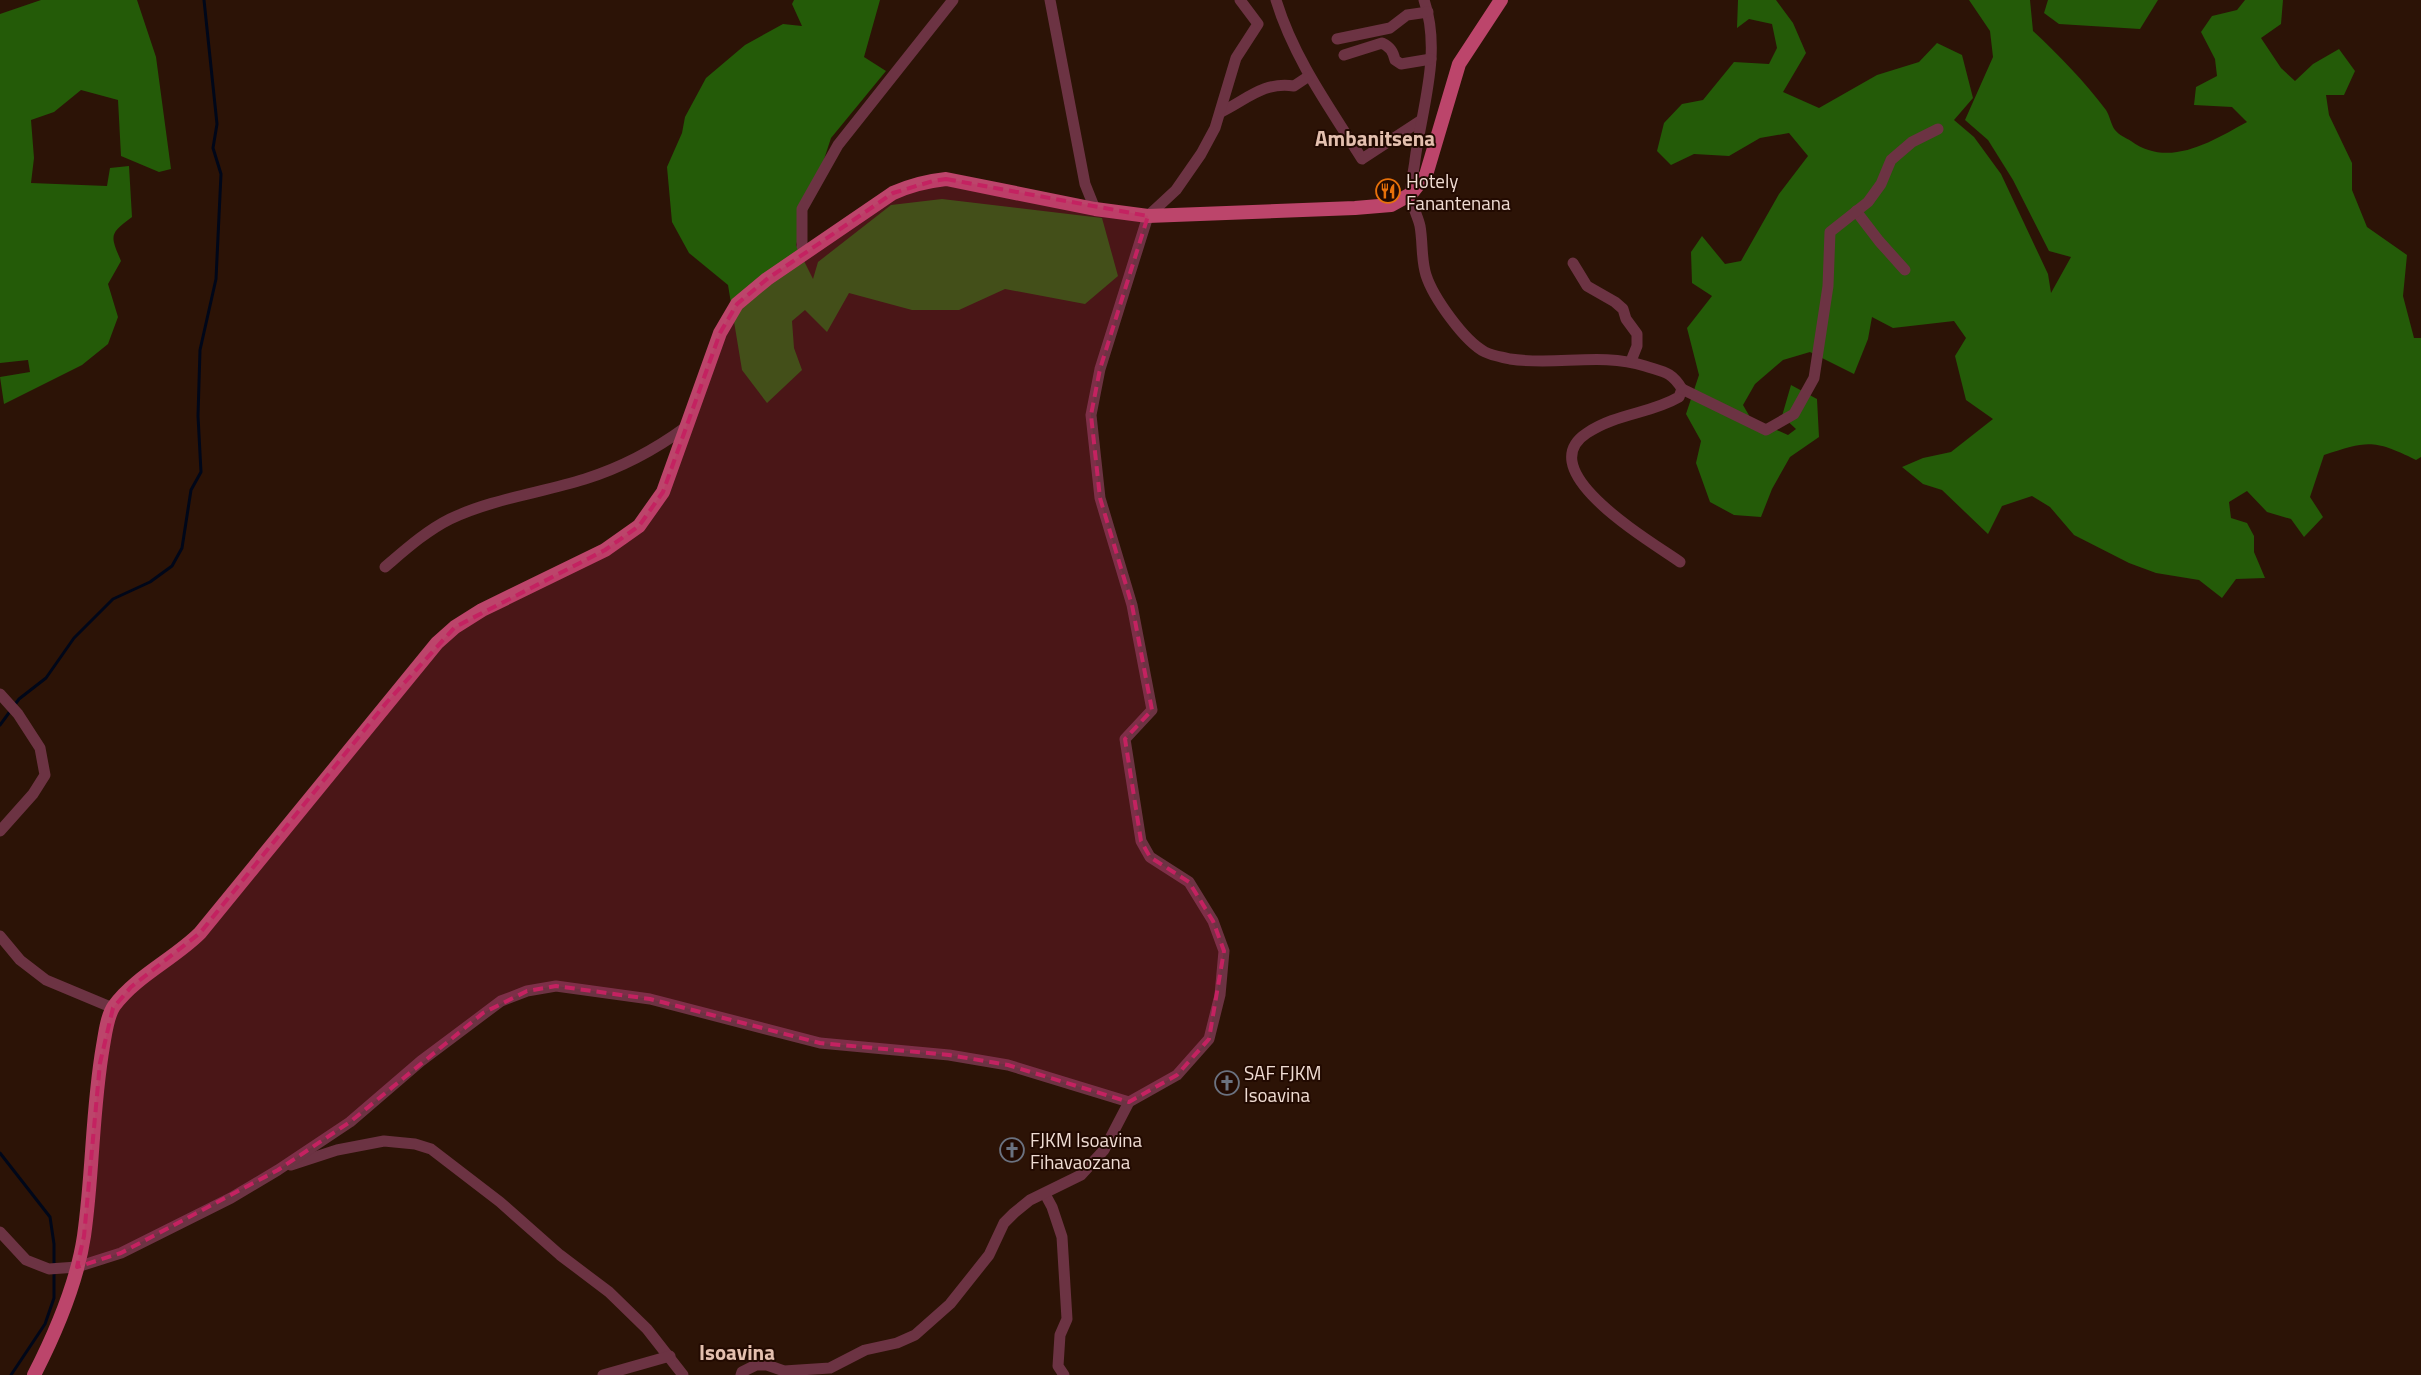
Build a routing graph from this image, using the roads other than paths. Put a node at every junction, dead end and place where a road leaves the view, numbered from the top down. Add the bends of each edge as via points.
1 (953, 0) edge
2 (1050, 0) edge
3 (1240, 0) edge
4 (1276, 0) edge
5 (1424, 0) edge
6 (1501, 0) edge
7 (1428, 12) junction
8 (1337, 40) dead end
9 (1344, 55) dead end
10 (1431, 59) junction
11 (1309, 76) junction
12 (1221, 112) junction
13 (1420, 121) junction
14 (1938, 129) dead end
15 (1411, 194) junction
16 (1095, 209) junction
17 (1856, 211) junction
18 (1148, 216) junction
19 (805, 253) junction
20 (1573, 263) dead end
21 (1905, 270) dead end
22 (1631, 361) junction
23 (1682, 389) junction
24 (686, 427) junction
25 (1680, 562) dead end
26 (386, 567) dead end
27 (4, 698) edge
28 (0, 831) edge
29 (0, 936) edge
30 (113, 1008) junction
31 (1130, 1102) junction
32 (278, 1170) junction
33 (1045, 1194) junction
34 (0, 1232) edge
35 (5, 1242) edge
36 (77, 1267) junction
37 (670, 1356) junction
38 (34, 1375) edge
39 (603, 1375) edge
40 (683, 1375) edge
41 (741, 1375) edge
42 (1064, 1375) edge

1 - 19 street via 838,145 802,209 802,246
2 - 16 street via 1085,184
3 - 12 street via 1258,24 1236,58
4 - 11 street via 1284,25
5 - 7 street
6 - 15 main road via 1459,64 1426,175
7 - 8 street via 1407,15 1390,28
7 - 10 street via 1433,35
9 - 10 street via 1382,43 1388,45 1395,60 1401,64
10 - 13 street
11 - 12 street via 1294,86 1279,84 1259,90
11 - 13 street via 1362,159
12 - 18 street via 1201,154 1176,190
13 - 15 street
14 - 17 street via 1912,142 1891,160 1881,184 1868,202
15 - 18 main road via 1391,204 1355,208
15 - 22 street via 1420,225 1426,276 1446,309 1473,343 1498,357 1524,361
16 - 18 main road
16 - 19 main road via 954,181 933,181 894,192
17 - 21 street
17 - 23 street via 1830,232 1828,286 1814,378 1794,414 1766,430
18 - 31 street via 1100,369 1091,415 1100,498 1132,605 1152,710 1125,739 1141,841 1150,857 1190,882 1213,921 1224,952 1220,995 1209,1039 1177,1075
19 - 24 main road via 751,292 730,315 720,333
20 - 22 street via 1587,286 1623,308 1626,319 1637,334 1637,346
22 - 23 street via 1661,369
23 - 25 street via 1679,397 1668,404 1612,418 1586,433 1574,445 1570,459 1586,490 1627,525
24 - 26 street via 626,462 586,479 477,508 448,520
24 - 30 main road via 663,492 639,526 605,550 482,610 437,643 200,933 184,949 131,987
27 - 28 street via 40,748 45,775 33,794
29 - 30 street via 20,960 46,980
30 - 36 main road via 100,1063 84,1236
31 - 32 street via 1008,1065 949,1055 820,1043 650,999 556,986 527,991 484,1012 350,1122
31 - 33 street via 1104,1150 1081,1175
32 - 36 street via 231,1198 121,1253
32 - 37 street via 338,1150 384,1141 431,1149 609,1292
33 - 41 street via 1030,1200 1004,1223 988,1255 950,1304 916,1335 864,1350 830,1368 784,1371 756,1365
33 - 42 street via 1062,1236 1067,1319 1060,1335 1058,1366
34 - 35 street
35 - 36 street via 26,1260 54,1268
36 - 38 main road via 61,1315
37 - 39 street
37 - 40 street

